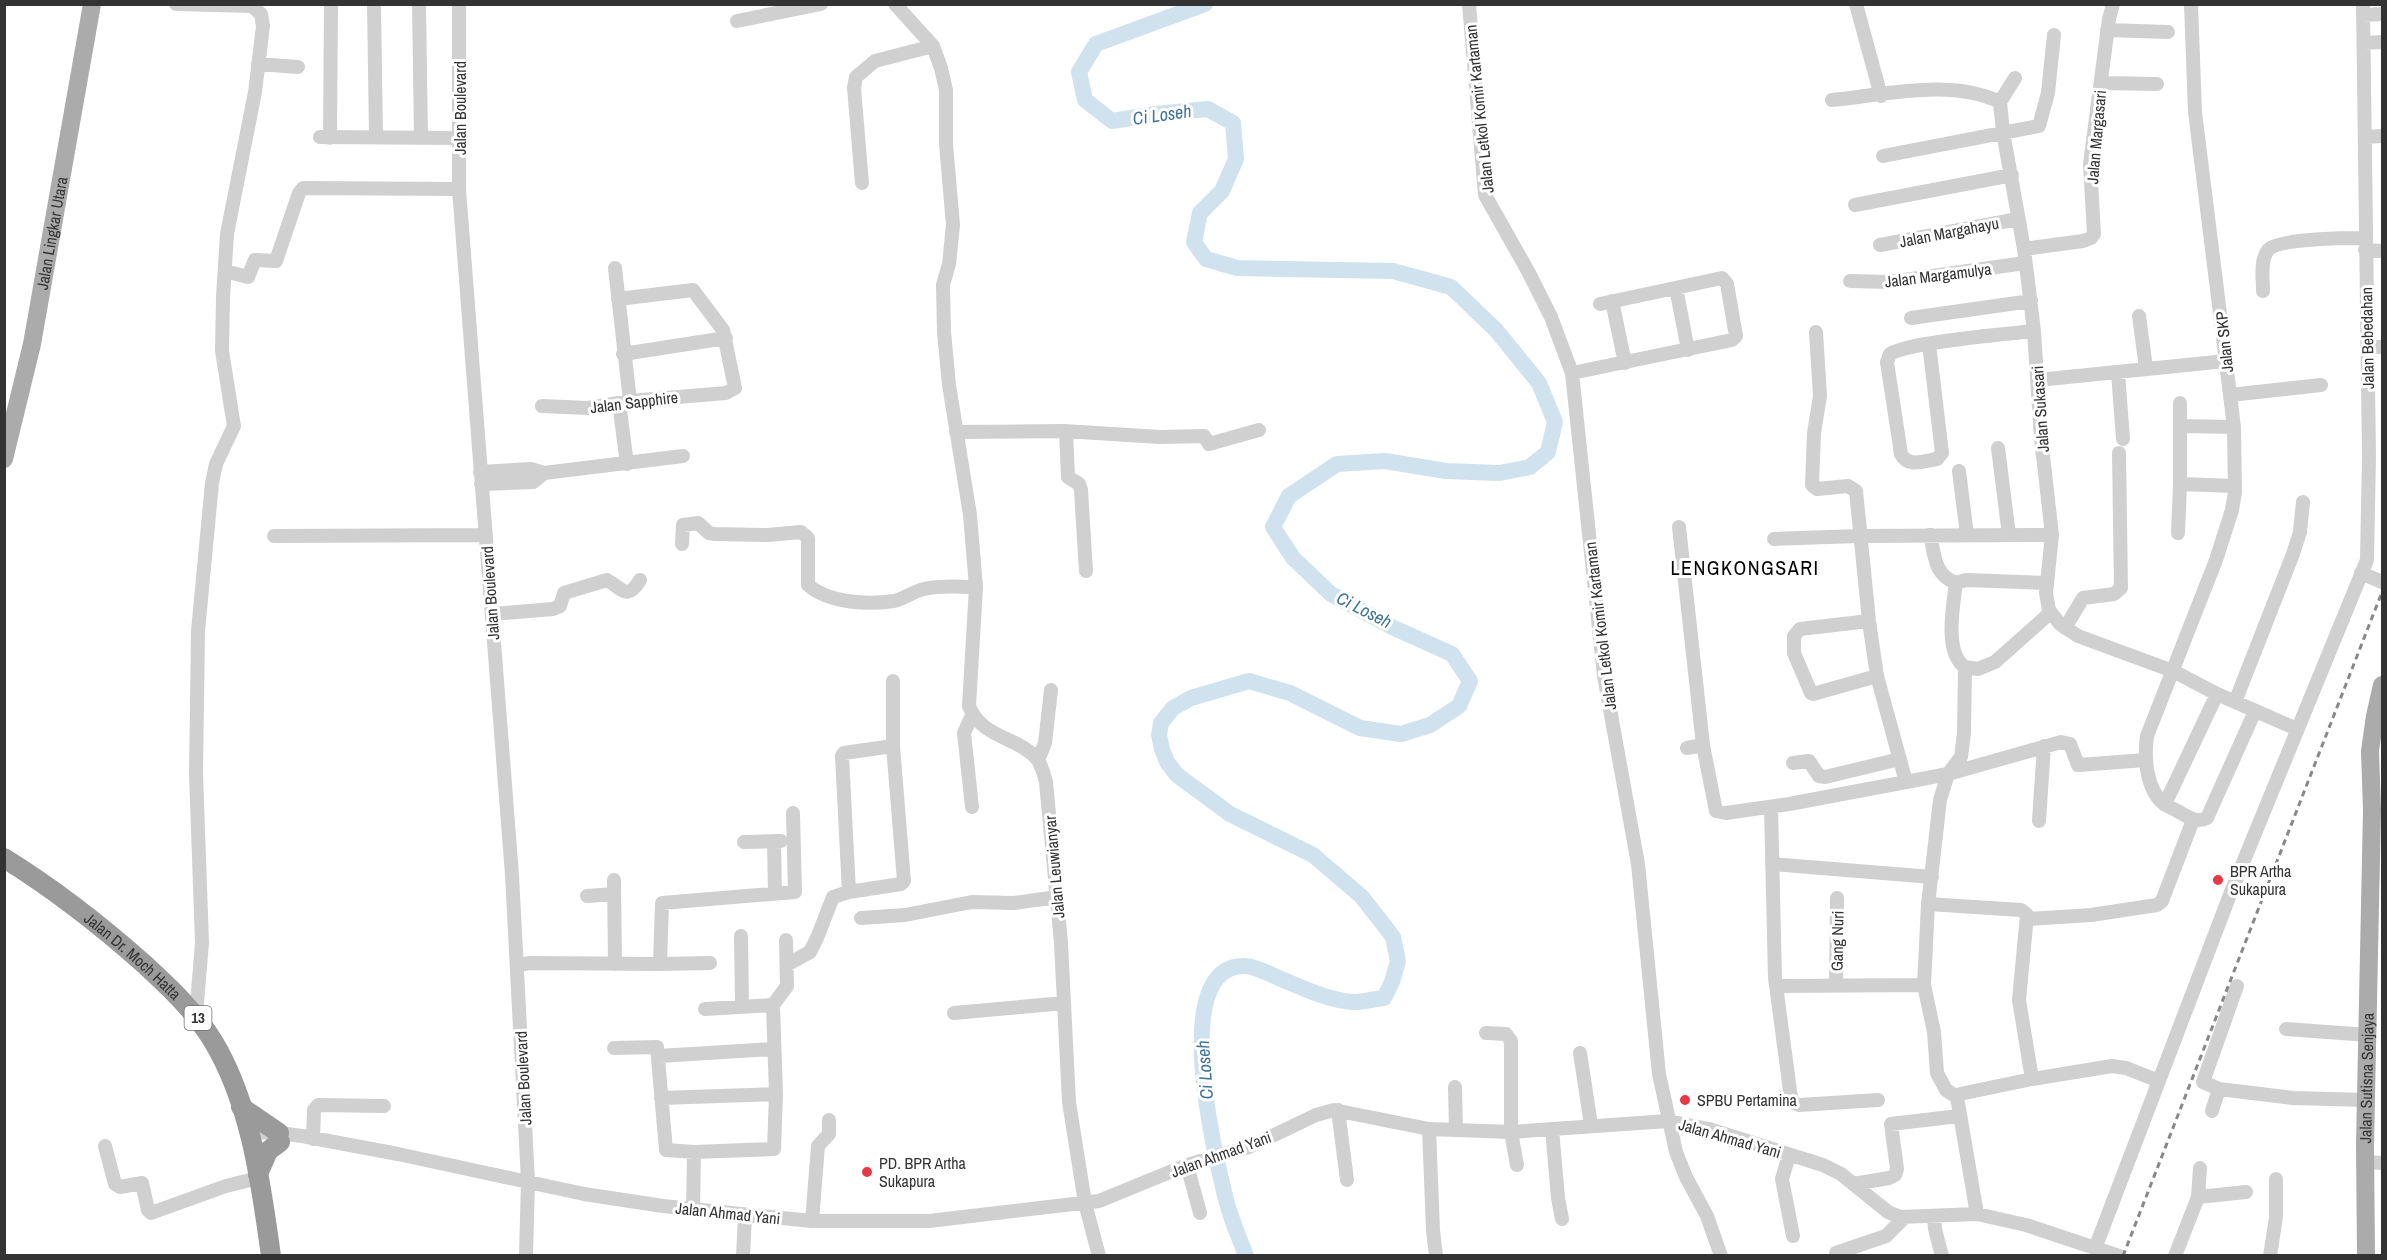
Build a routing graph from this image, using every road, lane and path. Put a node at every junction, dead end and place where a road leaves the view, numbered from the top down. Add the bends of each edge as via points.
1 (79, 4) edge
2 (92, 4) edge
3 (176, 4) edge
4 (331, 4) edge
5 (374, 4) edge
6 (419, 4) edge
7 (459, 4) edge
8 (821, 4) edge
9 (895, 4) edge
10 (1468, 4) edge
11 (1856, 4) edge
12 (2113, 4) edge
13 (2191, 4) edge
14 (2363, 10) edge
15 (2382, 14) edge
16 (737, 21) dead end
17 (2107, 30) junction
18 (2168, 32) dead end
19 (2054, 35) dead end
20 (2364, 42) junction
21 (2382, 42) edge
22 (933, 46) junction
23 (258, 64) junction
24 (298, 68) dead end
25 (2015, 78) dead end
26 (2101, 83) junction
27 (2157, 84) dead end
28 (1881, 96) junction
29 (1832, 100) dead end
30 (2001, 102) junction
31 (2003, 132) junction
32 (2382, 136) edge
33 (2366, 137) junction
34 (376, 138) junction
35 (421, 138) junction
36 (460, 138) junction
37 (1883, 156) dead end
38 (2012, 175) junction
39 (862, 183) dead end
40 (459, 189) junction
41 (1855, 205) dead end
42 (2018, 219) junction
43 (2365, 244) junction
44 (1880, 245) dead end
45 (2382, 251) edge
46 (2025, 256) junction
47 (615, 267) dead end
48 (225, 272) junction
49 (1850, 281) dead end
50 (1676, 288) junction
51 (2263, 291) dead end
52 (618, 299) junction
53 (2031, 301) junction
54 (2139, 316) dead end
55 (1911, 318) dead end
56 (2034, 331) junction
57 (1816, 332) dead end
58 (726, 338) junction
59 (1929, 344) junction
60 (2367, 346) junction
61 (2382, 346) edge
62 (1688, 350) junction
63 (623, 354) junction
64 (2226, 361) junction
65 (1624, 363) junction
66 (2146, 369) junction
67 (1572, 373) junction
68 (2118, 373) junction
69 (2038, 380) junction
70 (2321, 385) dead end
71 (2230, 395) junction
72 (625, 402) junction
73 (2180, 403) dead end
74 (4, 405) edge
75 (542, 406) dead end
76 (2181, 426) junction
77 (2234, 427) junction
78 (1259, 430) dead end
79 (1066, 431) junction
80 (956, 432) junction
81 (1998, 448) dead end
82 (683, 456) dead end
83 (4, 459) edge
84 (627, 464) junction
85 (1959, 471) dead end
86 (481, 478) junction
87 (2180, 484) junction
88 (2235, 486) junction
89 (2303, 502) dead end
90 (1679, 527) dead end
91 (2178, 532) dead end
92 (486, 535) junction
93 (1967, 535) junction
94 (2009, 535) junction
95 (2052, 535) junction
96 (274, 536) dead end
97 (1859, 536) junction
98 (1930, 536) junction
99 (1774, 539) dead end
100 (682, 544) dead end
101 (1086, 571) dead end
102 (2361, 573) junction
103 (640, 580) dead end
104 (2382, 582) edge
105 (1956, 583) junction
106 (2047, 583) junction
107 (976, 587) junction
108 (2050, 613) junction
109 (492, 614) junction
110 (1869, 621) junction
111 (2065, 628) junction
112 (1965, 667) junction
113 (2173, 671) junction
114 (1877, 676) junction
115 (893, 681) dead end
116 (2382, 685) edge
117 (1051, 690) dead end
118 (2217, 694) junction
119 (2235, 702) junction
120 (2255, 711) junction
121 (972, 715) junction
122 (2296, 729) junction
123 (1703, 745) junction
124 (893, 746) junction
125 (2044, 746) junction
126 (1688, 748) dead end
127 (1900, 759) junction
128 (1038, 760) junction
129 (2146, 760) junction
130 (1793, 763) dead end
131 (1948, 774) junction
132 (1906, 782) junction
133 (2165, 804) junction
134 (972, 807) dead end
135 (1771, 807) junction
136 (793, 813) dead end
137 (2193, 820) junction
138 (2039, 821) dead end
139 (795, 840) junction
140 (774, 841) junction
141 (744, 842) dead end
142 (4, 858) edge
143 (1772, 864) junction
144 (1932, 877) junction
145 (849, 892) junction
146 (775, 894) junction
147 (587, 896) dead end
148 (1057, 897) junction
149 (1838, 898) dead end
150 (1928, 904) junction
151 (861, 918) dead end
152 (2027, 919) junction
153 (2376, 919) edge
154 (741, 936) dead end
155 (786, 940) dead end
156 (710, 963) dead end
157 (788, 963) junction
158 (615, 964) junction
159 (660, 964) junction
160 (517, 965) junction
161 (1836, 985) junction
162 (1924, 985) junction
163 (1776, 986) junction
164 (2237, 986) dead end
165 (1064, 1003) junction
166 (772, 1005) junction
167 (742, 1006) junction
168 (705, 1009) dead end
169 (954, 1013) dead end
170 (196, 1015) junction
171 (2286, 1029) dead end
172 (1486, 1033) dead end
173 (2368, 1035) junction
174 (614, 1048) dead end
175 (774, 1049) junction
176 (1580, 1053) dead end
177 (659, 1056) junction
178 (2032, 1079) junction
179 (2159, 1082) junction
180 (1455, 1087) dead end
181 (2219, 1089) junction
182 (776, 1094) junction
183 (1957, 1097) junction
184 (661, 1098) junction
185 (1878, 1100) dead end
186 (2367, 1100) junction
187 (384, 1106) dead end
188 (241, 1107) junction
189 (1338, 1110) junction
190 (2212, 1111) dead end
191 (1959, 1116) junction
192 (829, 1120) dead end
193 (1668, 1121) junction
194 (1591, 1125) junction
195 (1429, 1129) junction
196 (1552, 1129) junction
197 (1456, 1130) junction
198 (1511, 1132) junction
199 (280, 1137) junction
200 (308, 1137) junction
201 (250, 1139) junction
202 (105, 1146) dead end
203 (694, 1152) junction
204 (1789, 1155) junction
205 (2374, 1162) edge
206 (1187, 1165) junction
207 (1516, 1166) dead end
208 (2200, 1168) dead end
209 (258, 1176) junction
210 (2276, 1179) dead end
211 (1347, 1180) dead end
212 (528, 1181) junction
213 (1854, 1184) junction
214 (2246, 1192) dead end
215 (2198, 1197) junction
216 (1085, 1203) junction
217 (693, 1210) junction
218 (1200, 1213) dead end
219 (1977, 1214) junction
220 (745, 1216) junction
221 (1934, 1216) junction
222 (1904, 1218) junction
223 (1562, 1219) dead end
224 (812, 1221) junction
225 (1793, 1236) dead end
226 (2096, 1246) junction
227 (1836, 1252) dead end
228 (2368, 1252) edge
229 (2112, 1254) edge
230 (271, 1256) edge
231 (526, 1256) edge
232 (743, 1256) edge
233 (1099, 1256) edge
234 (1436, 1256) edge
235 (1721, 1256) edge
236 (1942, 1256) edge
237 (2175, 1256) edge
238 (2270, 1256) edge

1 - 74 main road, Jalan Lingkar Utara via 40,234
2 - 83 main road, Jalan Lingkar Utara via 32,344
3 - 23 street via 252,6 258,10 263,26
4 - 34 street via 325,138
5 - 34 street
6 - 35 street
7 - 36 street, Jalan Boulevard
8 - 16 street
9 - 22 street
10 - 67 street, Jalan Letkol Komir Kartaman via 1485,195 1551,317
11 - 28 street
12 - 17 street, Jalan Margasari
13 - 64 street, Jalan SKP via 2195,112
14 - 15 street
14 - 20 street, Jalan Bebedahan
17 - 18 street
17 - 26 street, Jalan Margasari
19 - 31 street via 2041,124
20 - 21 street
20 - 33 street, Jalan Bebedahan
22 - 39 street via 880,59 856,77
22 - 80 street via 946,90 953,225 943,285 944,332
23 - 24 street
23 - 48 street via 227,234
25 - 30 street
26 - 27 street
26 - 46 street, Jalan Margasari via 2090,164 2093,236
28 - 29 street
28 - 30 street via 1952,91
30 - 31 street, Jalan Sukasari
31 - 37 street
31 - 38 street, Jalan Sukasari
32 - 33 street
33 - 43 street, Jalan Bebedahan
34 - 35 street
35 - 36 street
36 - 40 street, Jalan Boulevard
38 - 41 street
38 - 42 street, Jalan Sukasari
40 - 48 street via 303,188 276,261 255,260 248,277
40 - 86 street, Jalan Boulevard
42 - 44 street, Jalan Margahayu
42 - 46 street, Jalan Sukasari
43 - 45 street
43 - 51 street via 2294,242 2271,247 2263,262
43 - 60 street, Jalan Bebedahan
46 - 49 street, Jalan Margamulya via 1890,282
46 - 53 street, Jalan Sukasari
47 - 52 street
48 - 170 street via 222,351 234,426 216,464 212,483 198,631 196,773 202,943
50 - 62 street
50 - 62 street via 1720,278 1725,281 1729,295 1735,338
50 - 65 street via 1606,303
52 - 58 street via 693,290
52 - 63 street
53 - 55 street
53 - 56 street, Jalan Sukasari
54 - 66 street
56 - 59 street
56 - 69 street, Jalan Sukasari
57 - 97 street via 1820,396 1812,484 1817,489 1855,489
58 - 63 street
58 - 72 street, Jalan Sapphire via 736,385 732,391
59 - 59 street via 1942,453 1938,459 1909,463 1901,454 1888,360 1896,351
60 - 61 street
60 - 102 street, Jalan Bebedahan via 2368,551
62 - 65 street
63 - 72 street
64 - 66 street
64 - 71 street, Jalan SKP
65 - 67 street
66 - 68 street
67 - 193 street, Jalan Letkol Komir Kartaman via 1604,676 1638,864 1656,1056
68 - 69 street
68 - 111 street via 2121,588 2114,594 2083,598
69 - 95 street, Jalan Sukasari
70 - 71 street
71 - 77 street, Jalan SKP
72 - 75 street, Jalan Sapphire via 588,408
72 - 84 street
73 - 76 street
76 - 77 street
76 - 87 street
77 - 88 street, Jalan SKP
78 - 79 street via 1209,444 1204,436
79 - 80 street
79 - 101 street via 1068,476 1081,490
80 - 107 street via 970,515
81 - 94 street
82 - 84 street
84 - 86 street via 544,473 531,469
85 - 93 street
86 - 92 street, Jalan Boulevard
87 - 88 street
87 - 91 street
88 - 113 street, Jalan SKP via 2219,550
89 - 119 street via 2293,554
90 - 123 street
92 - 96 street
92 - 109 street, Jalan Boulevard
93 - 94 street
93 - 98 street
94 - 95 street
95 - 106 street, Jalan Sukasari
97 - 98 street
97 - 99 street
97 - 110 street
98 - 105 street via 1940,573
100 - 107 street via 683,525 698,523 715,534 801,532 808,538 808,585 841,600 895,601 925,588
102 - 104 street
102 - 122 street, Jalan Bebedahan
103 - 109 street via 626,592 607,580 564,593 560,606 553,609
105 - 106 street
105 - 112 street via 1952,644 1956,658
106 - 108 street, Jalan Sukasari
107 - 121 street via 968,698
108 - 111 street
108 - 112 street via 1995,662 1978,669
109 - 160 street, Jalan Boulevard
110 - 114 street
110 - 114 street via 1800,629 1794,636 1793,647 1813,694
111 - 113 street
112 - 131 street via 1962,751 1959,762
113 - 118 street
113 - 129 street, Jalan SKP via 2147,736
114 - 127 street
115 - 124 street
116 - 153 main road, Jalan Sutisna Senjaya via 2370,751
117 - 128 street via 1045,743
118 - 119 street
118 - 133 street
119 - 120 street
120 - 122 street
120 - 137 street via 2208,817
121 - 128 street
121 - 134 street via 964,733
122 - 179 street, Jalan Bebedahan
123 - 126 street
123 - 135 street via 1716,811
124 - 145 street via 842,756
124 - 145 street via 904,881
125 - 129 street via 2067,742 2079,765
125 - 131 street
125 - 138 street
127 - 130 street via 1825,777 1819,776 1809,761
127 - 132 street
128 - 148 street, Jalan Leuwianyar via 1046,782
129 - 133 street via 2152,785
131 - 132 street
131 - 144 street via 1940,800
132 - 135 street
133 - 137 street
135 - 143 street
136 - 139 street
137 - 152 street via 2157,905
139 - 140 street
139 - 146 street via 797,891
140 - 141 street
140 - 146 street
142 - 170 highway, Jalan Dr. Moch Hatta / 13 via 56,892 117,940
143 - 144 street
143 - 163 street
144 - 150 street
145 - 157 street via 833,898 810,952
146 - 159 street via 662,903
147 - 158 street via 614,887
148 - 151 street via 1014,903 972,902
148 - 165 street, Jalan Leuwianyar
149 - 161 street, Gang Nuri
150 - 152 street via 2021,910
150 - 162 street
152 - 178 street via 2019,1000
153 - 173 main road, Jalan Sutisna Senjaya
154 - 167 street
155 - 157 street
156 - 159 street
157 - 166 street via 787,986
158 - 159 street
158 - 160 street
160 - 212 street, Jalan Boulevard
161 - 162 street
161 - 163 street
162 - 183 street via 1934,1032 1937,1073 1946,1090
163 - 185 street via 1793,1102 1799,1105
164 - 181 street via 2204,1080 2205,1085
165 - 169 street
165 - 216 street, Jalan Leuwianyar via 1069,1102
166 - 167 street
166 - 175 street
167 - 168 street
170 - 188 highway, Jalan Dr. Moch Hatta / 13 via 219,1052
171 - 173 street
172 - 198 street via 1506,1034 1511,1041
173 - 186 main road, Jalan Sutisna Senjaya
174 - 177 street via 656,1046
175 - 177 street
175 - 182 street
176 - 194 street
177 - 184 street
178 - 179 street via 2112,1066
178 - 183 street
179 - 226 street, Jalan Bebedahan
180 - 197 street
181 - 186 street via 2293,1098
181 - 190 street
182 - 184 street
182 - 203 street via 774,1149
183 - 191 street
184 - 203 street via 665,1149
186 - 205 main road, Jalan Sutisna Senjaya
187 - 200 street via 318,1105
188 - 199 highway
188 - 201 highway, Jalan Dr. Moch Hatta / 13
189 - 195 street, Jalan Ahmad Yani
189 - 206 street, Jalan Ahmad Yani via 1316,1115 1227,1155
189 - 211 street
191 - 213 street via 1892,1124 1895,1175
191 - 219 street
192 - 224 street via 829,1134 818,1146
193 - 194 street, Jalan Ahmad Yani
193 - 204 street, Jalan Ahmad Yani
193 - 235 street, Jalan Letkol Komir Kartaman via 1682,1166 1707,1216
194 - 196 street, Jalan Ahmad Yani
195 - 197 street, Jalan Ahmad Yani
195 - 234 street
196 - 198 street, Jalan Ahmad Yani
196 - 223 street
197 - 198 street, Jalan Ahmad Yani
198 - 207 street
199 - 200 street, Jalan Ahmad Yani
199 - 201 street, Jalan Ahmad Yani
199 - 209 highway via 268,1151
200 - 212 street, Jalan Ahmad Yani
201 - 209 highway, Jalan Dr. Moch Hatta / 13
202 - 209 street via 115,1184 142,1183 151,1213
203 - 217 street
204 - 213 street, Jalan Ahmad Yani via 1823,1165
204 - 225 street via 1782,1179
205 - 228 main road, Jalan Sutisna Senjaya
206 - 216 street, Jalan Ahmad Yani via 1106,1199
206 - 218 street
208 - 215 street
209 - 230 highway, Jalan Dr. Moch Hatta / 13
210 - 238 street
212 - 217 street, Jalan Ahmad Yani via 584,1194
212 - 231 street, Jalan Boulevard
213 - 222 street, Jalan Ahmad Yani via 1888,1212
214 - 215 street
215 - 237 street
216 - 224 street, Jalan Ahmad Yani via 929,1221
216 - 233 street, Jalan Leuwianyar
217 - 220 street, Jalan Ahmad Yani
219 - 221 street
219 - 226 street
220 - 224 street, Jalan Ahmad Yani
220 - 232 street
221 - 222 street
221 - 236 street
222 - 227 street via 1886,1236
226 - 229 street

